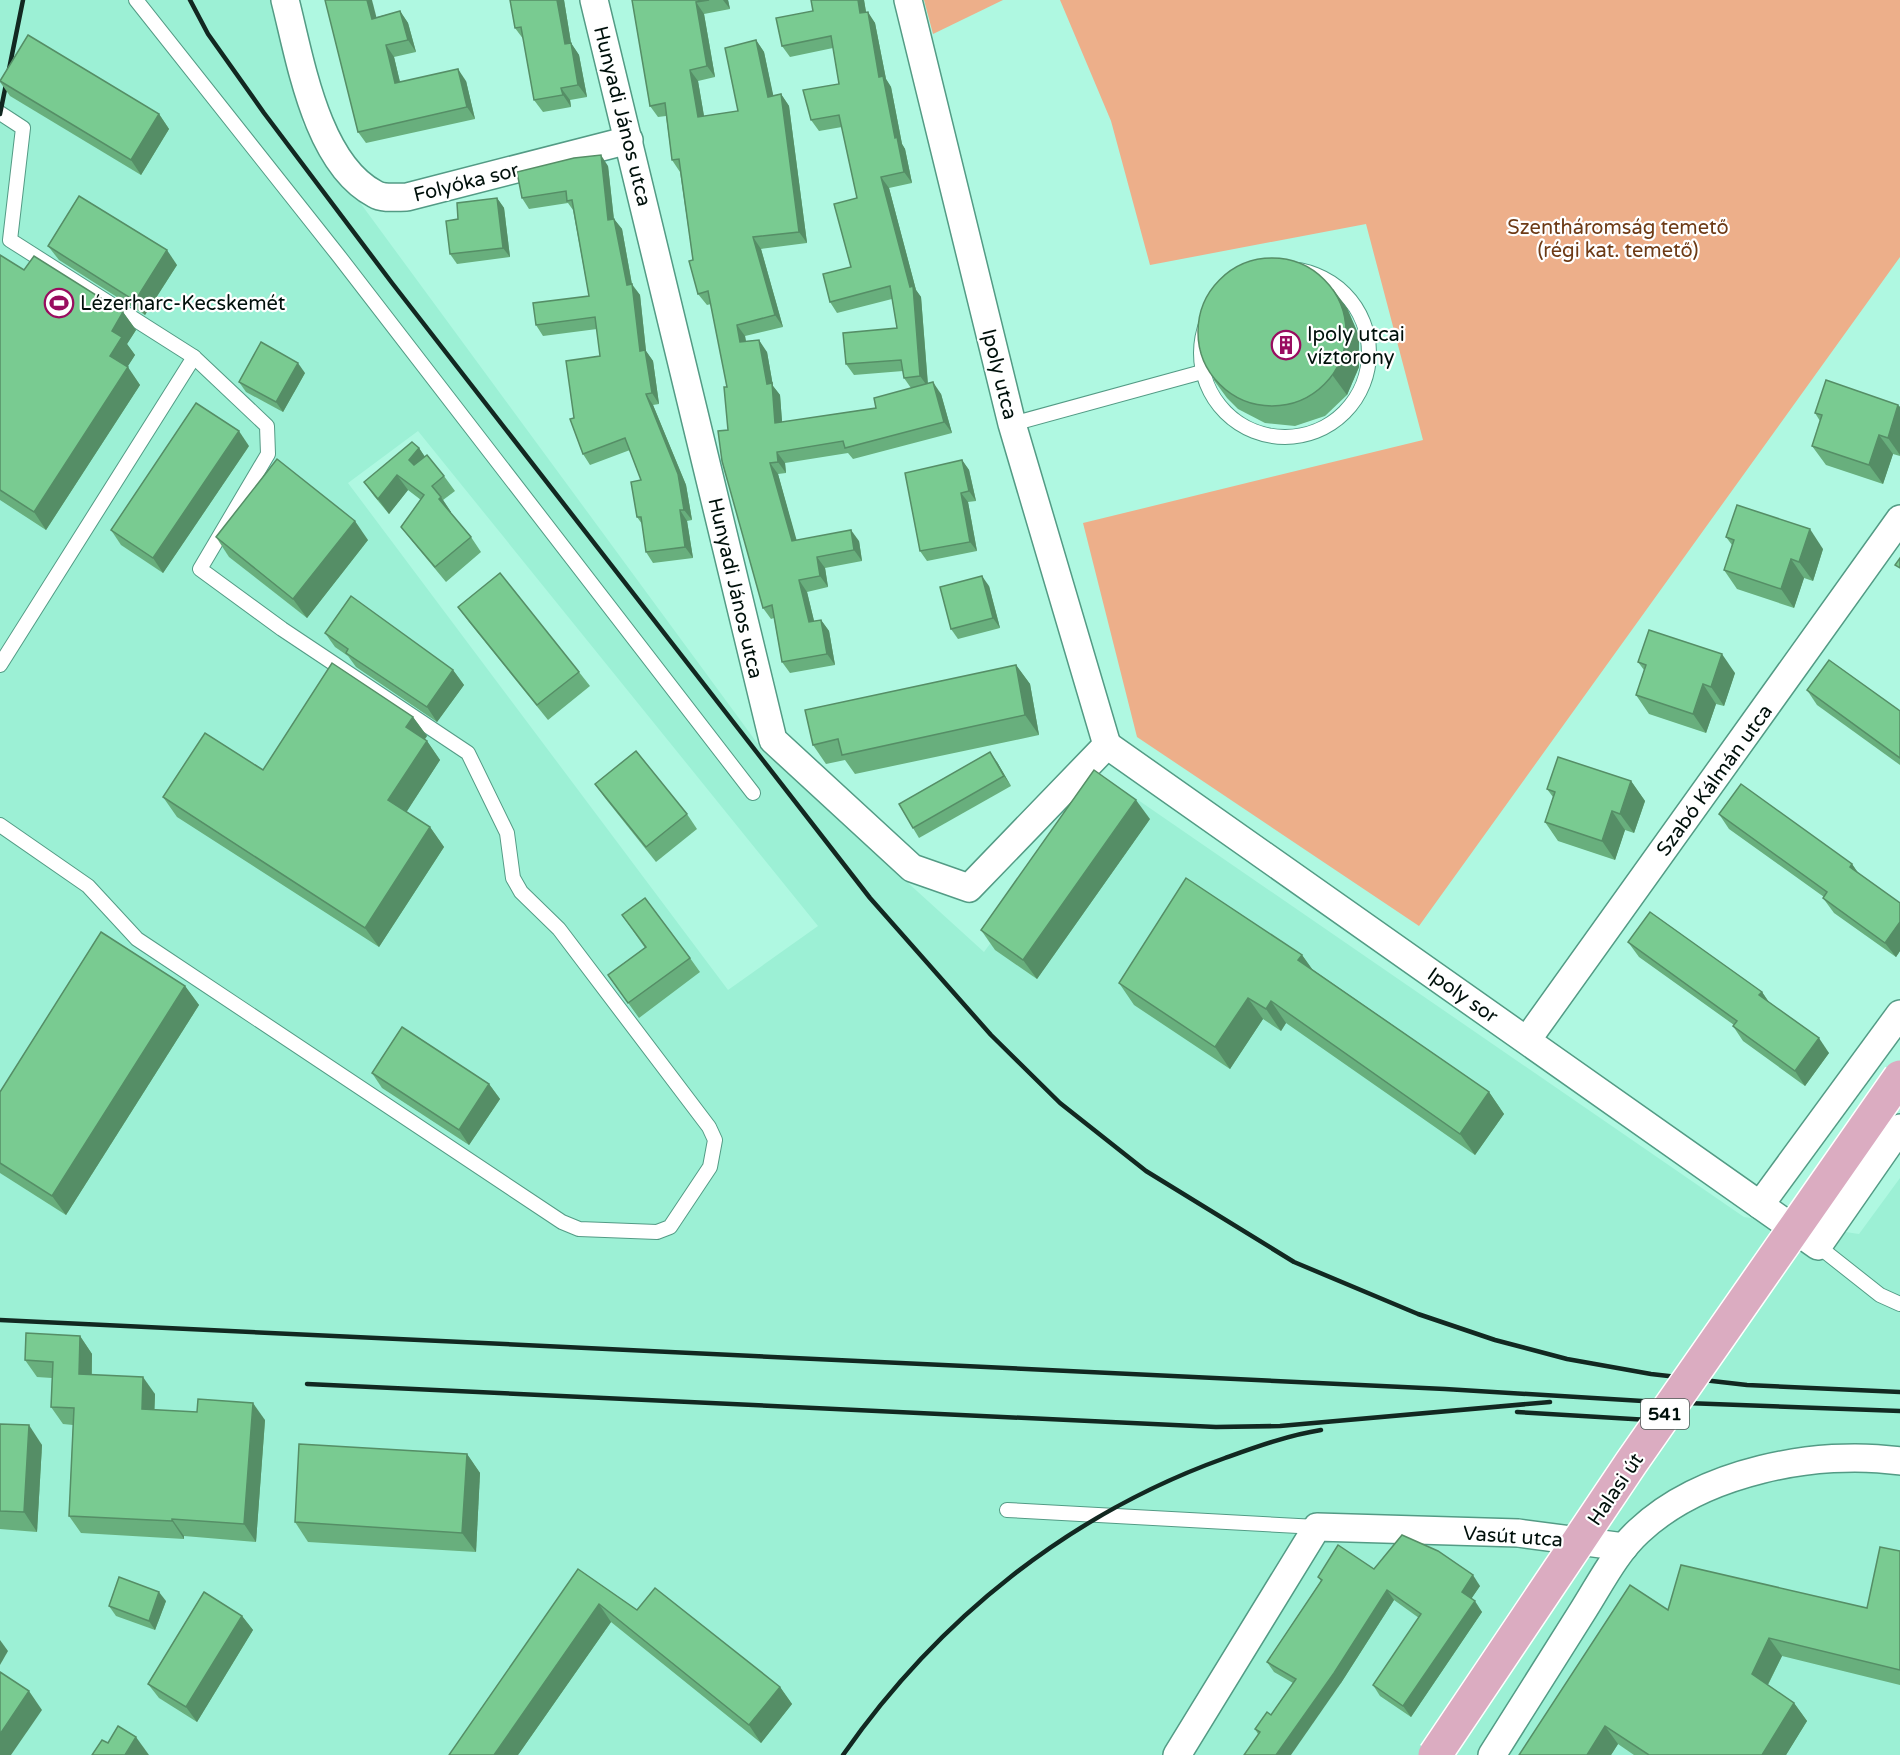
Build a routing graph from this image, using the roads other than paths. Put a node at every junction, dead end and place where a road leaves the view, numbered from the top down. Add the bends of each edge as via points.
1 (136, 0) edge
2 (285, 0) edge
3 (594, 0) edge
4 (908, 0) edge
5 (0, 113) edge
6 (629, 140) junction
7 (194, 357) junction
8 (1202, 372) junction
9 (1012, 423) junction
10 (1900, 519) edge
11 (0, 665) edge
12 (1107, 745) junction
13 (753, 793) dead end
14 (0, 825) edge
15 (1900, 1014) edge
16 (1527, 1040) junction
17 (1900, 1077) edge
18 (1900, 1128) edge
19 (1760, 1205) junction
20 (1818, 1246) junction
21 (1900, 1304) edge
22 (1900, 1461) edge
23 (1007, 1510) dead end
24 (1317, 1527) junction
25 (1624, 1547) junction
26 (1177, 1755) edge
27 (1436, 1755) edge
28 (1492, 1755) edge

1 - 13 lane
2 - 6 street, Folyóka sor via 314,112 327,139 357,180 376,195 407,197
3 - 6 street, Hunyadi János utca
4 - 9 street, Ipoly utca
5 - 7 lane via 23,128 10,240
6 - 12 street, Hunyadi János utca via 773,740 912,868 969,888
7 - 11 lane
7 - 14 lane via 267,426 268,454 200,569 282,629 468,753 507,833 513,878 520,892 559,929 710,1127 715,1140 711,1167 670,1227 657,1232 579,1229 562,1222 137,939 88,886
8 - 8 lane via 1212,396 1247,428 1277,437 1308,434 1336,420 1358,396 1368,367 1368,335 1355,305 1332,283 1302,270 1269,270 1239,282 1216,304 1203,333
8 - 9 lane
9 - 12 street, Ipoly utca
10 - 16 street, Szabó Kálmán utca
12 - 16 street, Ipoly sor
15 - 19 street
16 - 19 street, Ipoly sor
17 - 27 main road, Halasi út / 541, bridge via 1631,1463
18 - 20 street
19 - 20 street, Ipoly sor
20 - 21 lane via 1880,1295
22 - 25 street via 1816,1460 1745,1474 1680,1502 1655,1518
23 - 24 lane
24 - 25 street, Vasút utca via 1518,1533
24 - 26 street
25 - 28 street, Halasi út

